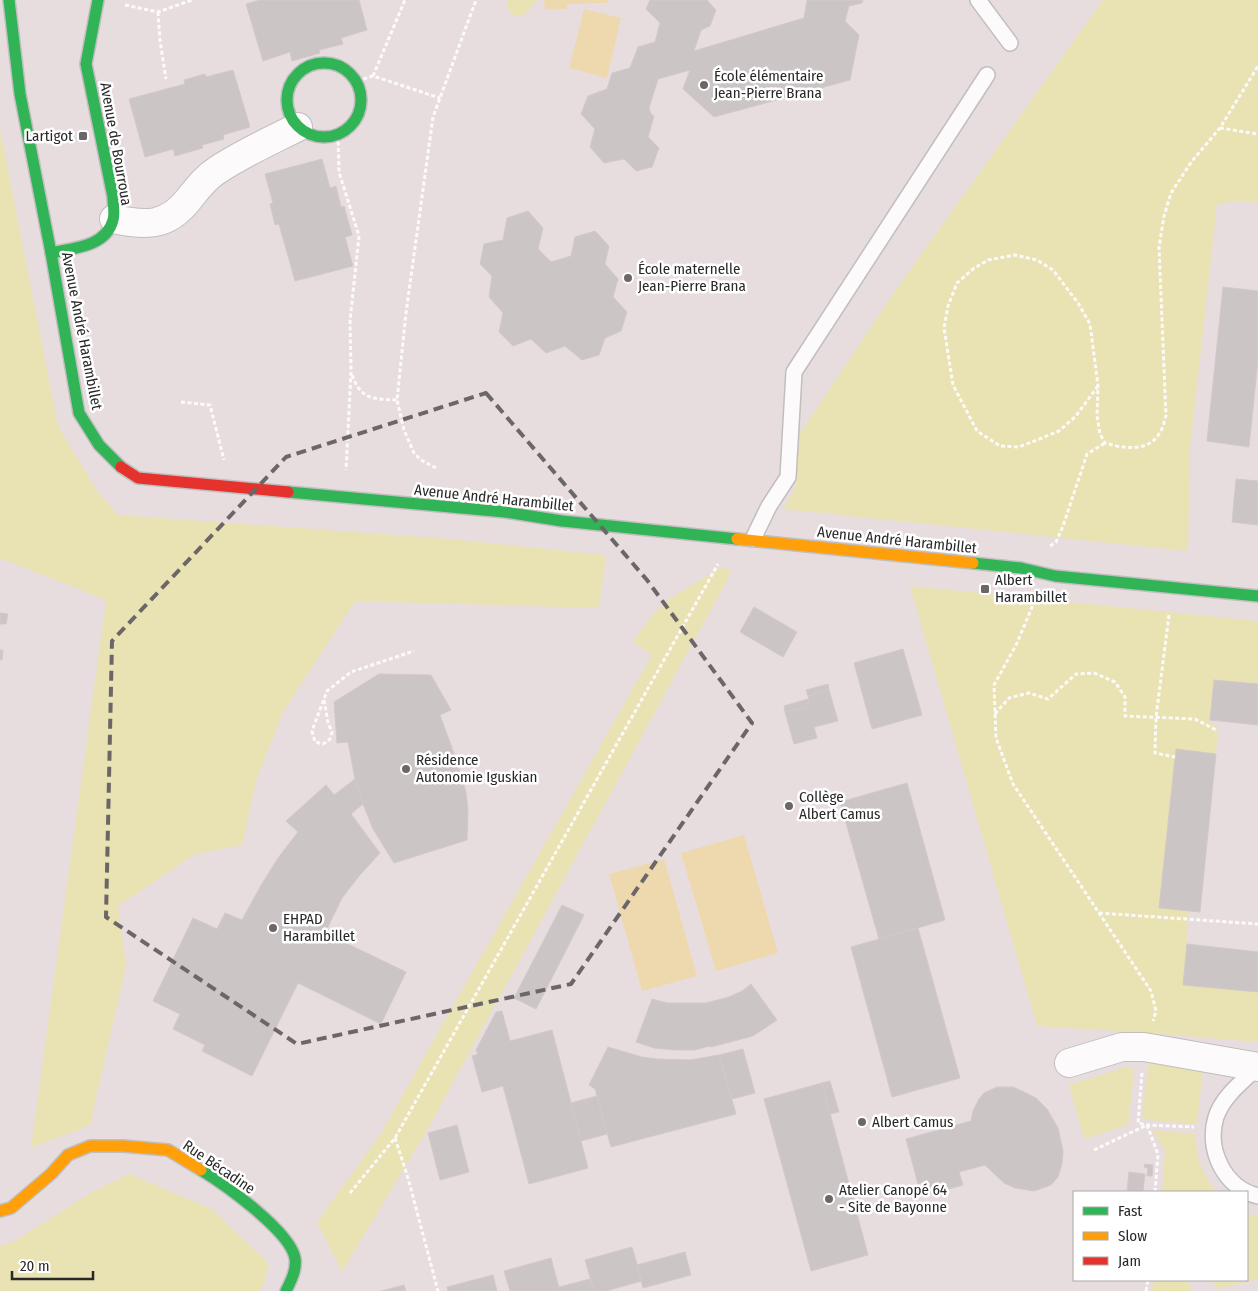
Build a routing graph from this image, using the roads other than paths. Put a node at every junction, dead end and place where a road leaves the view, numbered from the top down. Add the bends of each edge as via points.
1 (9, 0) edge
2 (98, 0) edge
3 (978, 0) edge
4 (1010, 43) dead end
5 (988, 74) dead end
6 (6, 84) dead end
7 (20, 94) junction
8 (298, 127) junction
9 (114, 220) junction
10 (51, 253) junction
11 (753, 539) junction
12 (1258, 596) edge
13 (1069, 1063) dead end
14 (1258, 1067) edge
15 (1258, 1196) edge
16 (0, 1211) edge
17 (286, 1291) edge

1 - 7 street, Avenue André Harambillet
2 - 9 street, Avenue de Bourroua via 86,64 113,197
3 - 4 lane
5 - 11 lane via 794,372 788,477
6 - 7 street
7 - 10 street, Avenue André Harambillet
8 - 8 street via 290,117 286,98 292,80 300,70 325,62 337,64 348,71 357,81 361,93 357,118 349,128 327,138 306,134
8 - 9 street via 214,172 185,204 162,222 141,224
9 - 10 street, Avenue de Bourroua via 102,238 92,244
10 - 11 street, Avenue André Harambillet via 79,413 99,445 117,464 138,478
11 - 12 street, Avenue André Harambillet via 1021,568 1055,576
13 - 14 street via 1122,1047 1144,1047
14 - 15 lane via 1232,1091 1217,1116 1213,1135 1215,1153 1223,1170 1233,1183
16 - 17 street, Rue Bécadine via 11,1208 68,1155 90,1146 168,1150 221,1182 284,1237 295,1258 293,1277

